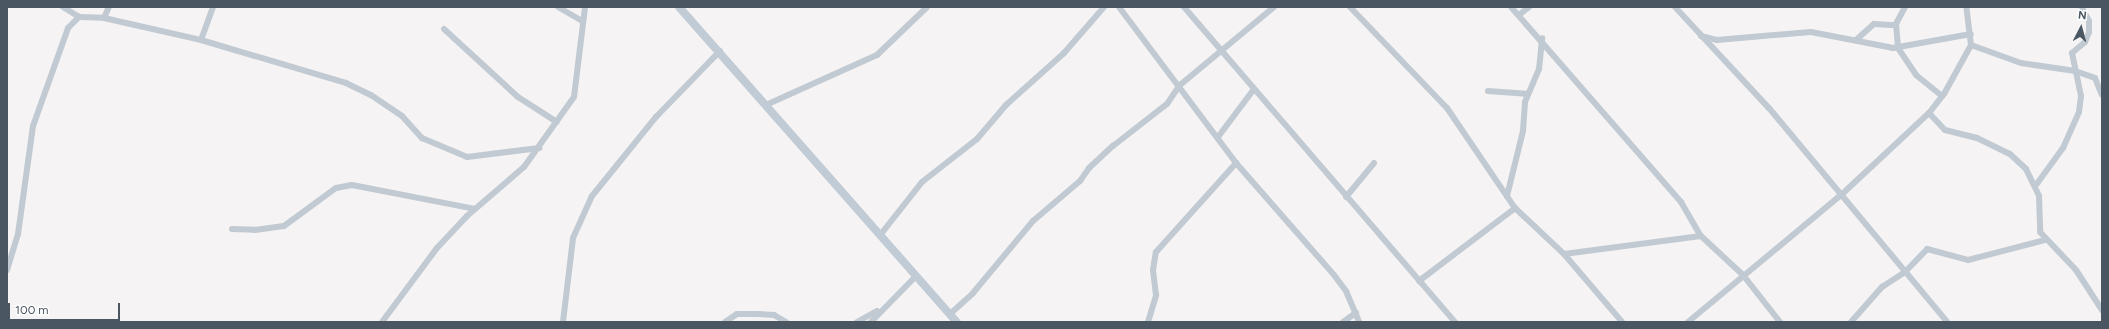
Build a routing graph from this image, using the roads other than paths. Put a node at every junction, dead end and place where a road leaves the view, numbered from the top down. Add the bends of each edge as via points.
1 (62, 7) edge
2 (109, 7) edge
3 (213, 7) edge
4 (558, 7) edge
5 (585, 7) edge
6 (679, 7) edge
7 (928, 7) edge
8 (1104, 7) edge
9 (1119, 7) edge
10 (1184, 7) edge
11 (1274, 7) edge
12 (1350, 7) edge
13 (1512, 7) edge
14 (1529, 7) edge
15 (1675, 7) edge
16 (1904, 7) edge
17 (1966, 7) edge
18 (2082, 7) edge
19 (1519, 15) junction
20 (79, 17) junction
21 (104, 18) junction
22 (582, 21) junction
23 (1896, 25) junction
24 (444, 29) dead end
25 (1971, 34) junction
26 (1701, 36) junction
27 (1542, 38) junction
28 (201, 40) junction
29 (1856, 40) junction
30 (1971, 45) junction
31 (1898, 48) junction
32 (720, 51) junction
33 (1224, 51) junction
34 (2075, 71) junction
35 (2094, 78) junction
36 (2102, 82) edge
37 (1180, 85) junction
38 (1254, 89) junction
39 (1488, 91) dead end
40 (1527, 94) junction
41 (2102, 95) edge
42 (1942, 96) junction
43 (768, 104) junction
44 (1929, 113) junction
45 (557, 122) junction
46 (1218, 137) junction
47 (539, 148) junction
48 (1236, 163) junction
49 (1374, 163) dead end
50 (2036, 185) junction
51 (1508, 196) junction
52 (1840, 196) junction
53 (1346, 197) junction
54 (1515, 208) junction
55 (475, 209) junction
56 (232, 229) dead end
57 (881, 234) junction
58 (1701, 236) junction
59 (2044, 240) junction
60 (1564, 254) junction
61 (7, 270) edge
62 (1905, 272) junction
63 (1743, 275) junction
64 (916, 276) junction
65 (1419, 281) junction
66 (879, 310) junction
67 (2102, 310) edge
68 (1356, 313) junction
69 (950, 314) junction
70 (382, 322) edge
71 (563, 322) edge
72 (725, 322) edge
73 (786, 322) edge
74 (857, 322) edge
75 (871, 322) edge
76 (957, 322) edge
77 (1148, 322) edge
78 (1343, 322) edge
79 (1359, 322) edge
80 (1456, 322) edge
81 (1622, 322) edge
82 (1688, 322) edge
83 (1780, 322) edge
84 (1851, 322) edge
85 (1946, 322) edge

1 - 20 street
2 - 21 street
3 - 28 street
4 - 22 street
5 - 22 street
6 - 32 street
7 - 43 street via 877,55
8 - 57 street via 1064,53 1006,105 977,138 922,182
9 - 37 street
10 - 33 street
11 - 33 street
12 - 51 street via 1447,108
13 - 19 street
14 - 19 street
15 - 26 street
16 - 23 street
17 - 25 street
18 - 34 street via 2088,21 2089,32 2085,42 2072,53
19 - 27 street
20 - 21 street
20 - 61 street via 68,28 33,126 18,234
21 - 28 street
22 - 45 street via 578,85
23 - 29 street via 1874,24
23 - 31 street
24 - 45 street via 518,98
25 - 30 street
25 - 31 street
26 - 29 street via 1722,40 1798,32
26 - 52 street via 1769,108
27 - 40 street via 1539,69
27 - 58 street via 1681,202
28 - 47 street via 346,83 392,109 422,138 467,158
29 - 31 street
30 - 34 street via 2021,63
30 - 42 street
31 - 42 street via 1916,75
32 - 43 street
32 - 71 street via 656,117 592,196 573,238
33 - 37 street
33 - 38 street
34 - 35 street
34 - 50 street via 2081,96 2079,112 2054,162
35 - 36 street
35 - 41 street
37 - 46 street
37 - 69 street via 1167,104 1113,146 1080,181 1033,221 973,293
38 - 46 street
38 - 53 street
39 - 40 street
40 - 51 street
42 - 44 street
43 - 57 street
44 - 50 street via 1945,130 1978,138 2010,154 2026,169
44 - 52 street
45 - 47 street
46 - 48 street
47 - 55 street via 502,190
48 - 68 street via 1334,275
48 - 77 street via 1156,252 1153,270 1156,295
49 - 53 street
50 - 59 street via 2038,227
51 - 54 street
52 - 62 street
52 - 63 street
53 - 65 street
54 - 60 street
54 - 65 street
55 - 56 street via 352,185 336,188 284,226 255,230
55 - 70 street via 437,248
57 - 64 street
58 - 60 street
58 - 63 street
59 - 62 street via 1968,260 1927,249
59 - 67 street via 2076,270
60 - 81 street
62 - 84 street via 1882,287
62 - 85 street
63 - 82 street
63 - 83 street
64 - 66 street
64 - 69 street
65 - 80 street
66 - 74 street
66 - 75 street
68 - 78 street
68 - 79 street
69 - 76 street
72 - 73 street via 737,314 774,315

